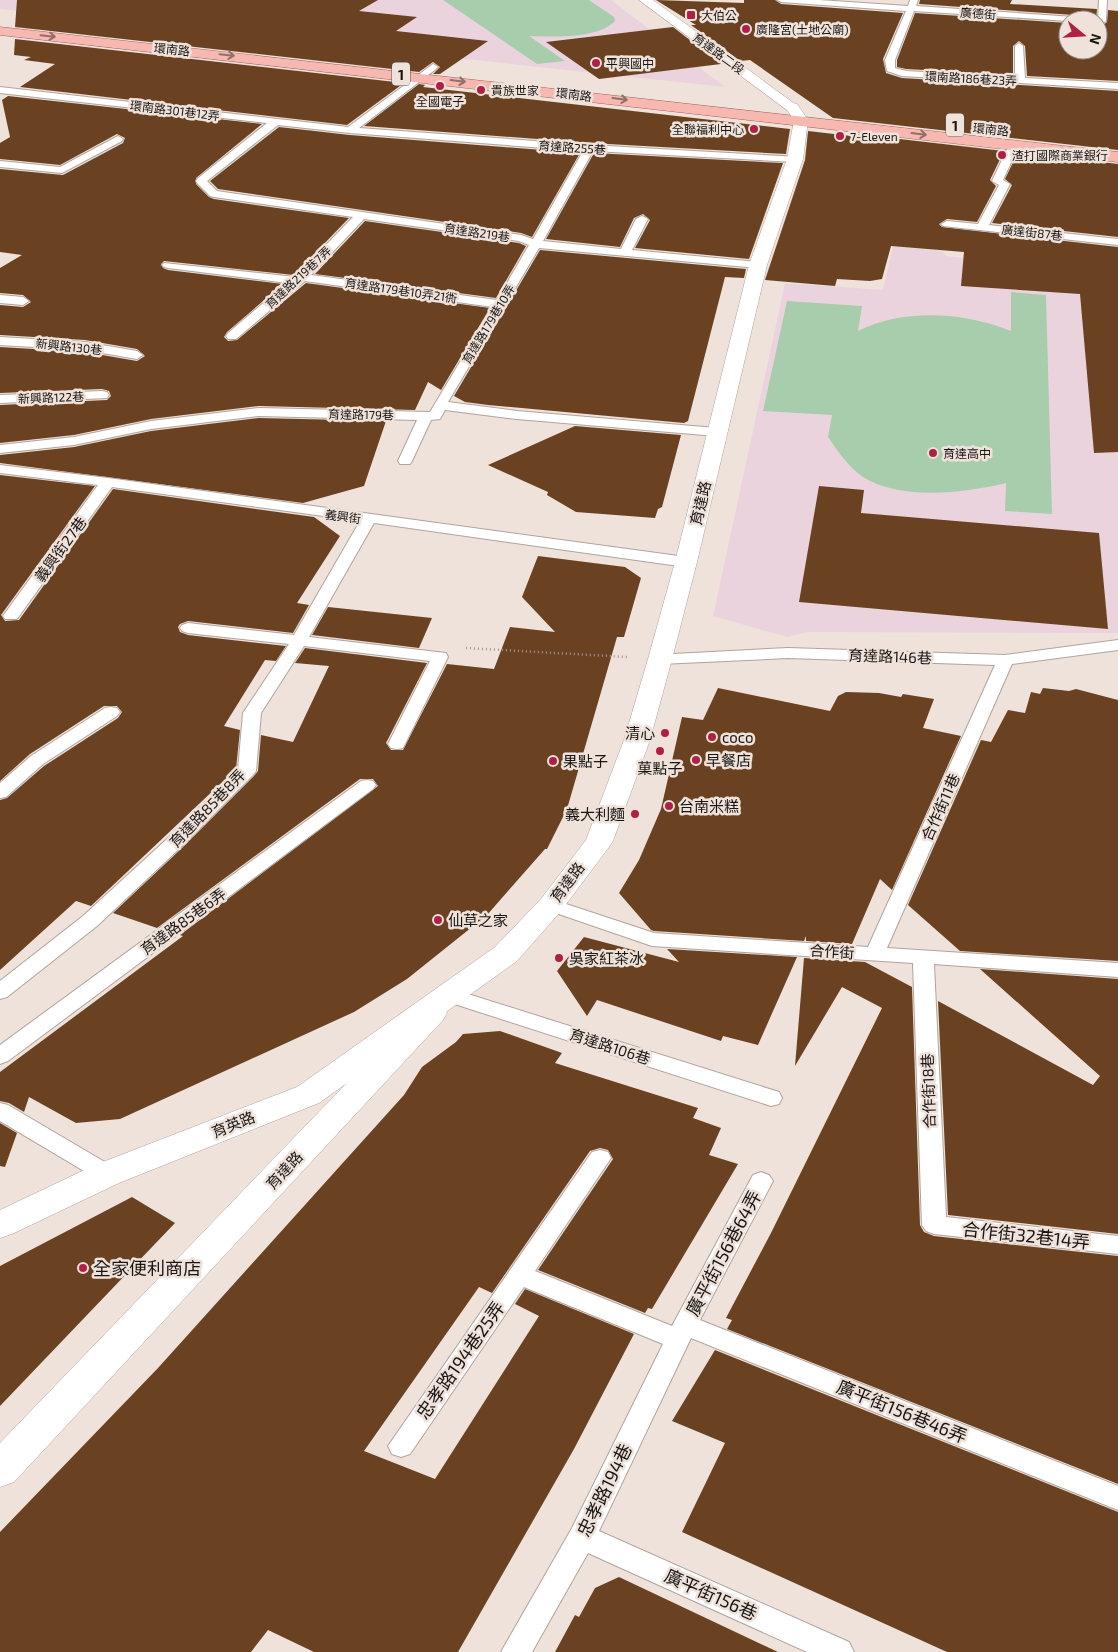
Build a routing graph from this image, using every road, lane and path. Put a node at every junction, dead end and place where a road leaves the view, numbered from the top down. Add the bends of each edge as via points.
1 (646, 0) edge
2 (781, 0) edge
3 (912, 5) edge
4 (1058, 18) edge
5 (0, 20) edge
6 (0, 30) edge
7 (214, 43) junction
8 (1019, 46) dead end
9 (200, 52) junction
10 (433, 67) junction
11 (420, 77) junction
12 (1020, 81) junction
13 (1118, 86) edge
14 (0, 90) edge
15 (714, 98) dead end
16 (763, 103) dead end
17 (796, 113) junction
18 (274, 122) junction
19 (350, 130) junction
20 (118, 138) dead end
21 (1118, 144) edge
22 (1014, 145) junction
23 (590, 148) junction
24 (1118, 157) edge
25 (795, 159) junction
26 (0, 164) edge
27 (201, 180) joint
28 (361, 215) junction
29 (642, 218) dead end
30 (947, 224) dead end
31 (982, 227) junction
32 (1118, 242) edge
33 (536, 244) junction
34 (625, 252) junction
35 (168, 265) dead end
36 (758, 265) junction
37 (300, 279) junction
38 (0, 299) edge
39 (23, 301) dead end
40 (499, 304) junction
41 (232, 336) dead end
42 (0, 341) edge
43 (137, 355) dead end
44 (102, 395) dead end
45 (0, 399) edge
46 (440, 405) junction
47 (426, 415) junction
48 (716, 432) junction
49 (0, 449) edge
50 (405, 460) dead end
51 (0, 469) edge
52 (108, 482) junction
53 (369, 519) junction
54 (686, 562) junction
55 (11, 616) dead end
56 (188, 628) dead end
57 (299, 641) junction
58 (1118, 645) edge
59 (440, 657) junction
60 (660, 659) junction
61 (1004, 660) junction
62 (111, 712) dead end
63 (396, 744) dead end
64 (367, 785) dead end
65 (0, 793) edge
66 (551, 905) junction
67 (875, 954) junction
68 (923, 957) junction
69 (1118, 970) edge
70 (0, 992) edge
71 (449, 995) junction
72 (0, 1056) edge
73 (771, 1098) dead end
74 (0, 1110) edge
75 (600, 1158) dead end
76 (107, 1174) junction
77 (761, 1182) dead end
78 (0, 1225) edge
79 (934, 1225) joint
80 (1118, 1245) edge
81 (519, 1275) junction
82 (682, 1331) junction
83 (401, 1446) dead end
84 (0, 1470) edge
85 (1118, 1498) edge
86 (582, 1537) junction
87 (516, 1652) edge
88 (839, 1652) edge

1 - 17 street, 育達路二段
2 - 3 lane, 廣德街
3 - 4 lane, 廣德街
3 - 12 lane, 環南路186巷23弄 via 890,60 890,69 905,74
5 - 7 main road, 環南路 / 1
6 -> 9 main road, 環南路 / 1
7 - 9 main road
7 - 10 main road, 環南路 / 1
8 - 12 lane
9 -> 11 main road, 環南路 / 1
10 - 11 lane
10 - 15 main road, 環南路 / 1
11 -> 17 main road, 環南路 / 1
11 - 19 lane
12 - 13 lane, 環南路186巷23弄
14 - 18 lane, 環南路301巷12弄
16 - 17 main road, 環南路 / 1
17 - 21 main road, 環南路 / 1
17 -> 22 main road, 環南路 / 1
17 - 25 street, 育達路
18 - 19 lane, 環南路301巷12弄
18 - 27 lane
19 - 23 lane, 育達路255巷
20 - 26 lane via 62,170
22 - 24 main road, 環南路 / 1
22 - 31 lane via 997,181 1005,184
23 - 25 lane, 育達路255巷
23 - 33 lane, 育達路179巷10弄
25 - 36 street, 育達路
27 - 28 lane, 育達路219巷 via 214,194
28 - 33 lane, 育達路219巷 via 521,238
28 - 37 lane, 育達路219巷7弄
29 - 34 lane
30 - 31 lane, 廣達街87巷
31 - 32 lane, 廣達街87巷
33 - 34 lane, 育達路219巷
33 - 40 lane, 育達路179巷10弄
34 - 36 lane, 育達路219巷
35 - 37 lane, 育達路179巷10弄21衖
36 - 48 street, 育達路
37 - 40 lane, 育達路179巷10弄21衖
37 - 41 lane, 育達路219巷7弄
38 - 39 lane
40 - 46 lane, 育達路179巷10弄
42 - 43 lane, 新興路130巷 via 85,346
44 - 45 lane, 新興路122巷
46 - 47 lane via 435,416
46 - 48 lane
47 - 49 lane, 育達路179巷 via 259,412
47 - 50 lane
48 - 54 street, 育達路
51 - 52 lane, 義興街
52 - 53 lane, 義興街
52 - 55 lane, 義興街27巷
53 - 54 lane, 義興街
53 - 57 lane, 育達路85巷8弄
54 - 60 street, 育達路
56 - 57 lane
57 - 59 lane
57 - 70 lane, 育達路85巷8弄 via 252,713 247,771 90,921
58 - 61 lane, 育達路146巷
59 - 60 path via 446,646
59 - 63 lane
60 - 61 lane, 育達路146巷 via 788,653
60 - 66 street, 育達路 via 637,740 598,840
61 - 67 lane, 合作街11巷
62 - 65 lane via 37,760
64 - 72 lane, 育達路85巷6弄
66 - 67 lane, 合作街 via 652,939
66 - 71 street, 育達路 via 506,954
67 - 68 lane, 合作街
68 - 69 lane, 合作街
68 - 79 lane, 合作街18巷
71 - 73 lane, 育達路106巷
71 - 76 street, 育英路 via 308,1095
71 - 84 street, 育達路
74 - 76 lane
75 - 81 lane, 忠孝路194巷25弄
76 - 78 street, 育英路
77 - 82 lane, 廣平街156巷64弄
79 - 80 lane, 合作街32巷14弄
81 - 82 lane
81 - 83 lane, 忠孝路194巷25弄
82 - 85 lane, 廣平街156巷46弄
82 - 86 lane, 忠孝路194巷
86 - 87 lane, 忠孝路194巷
86 - 88 lane, 廣平街156巷

